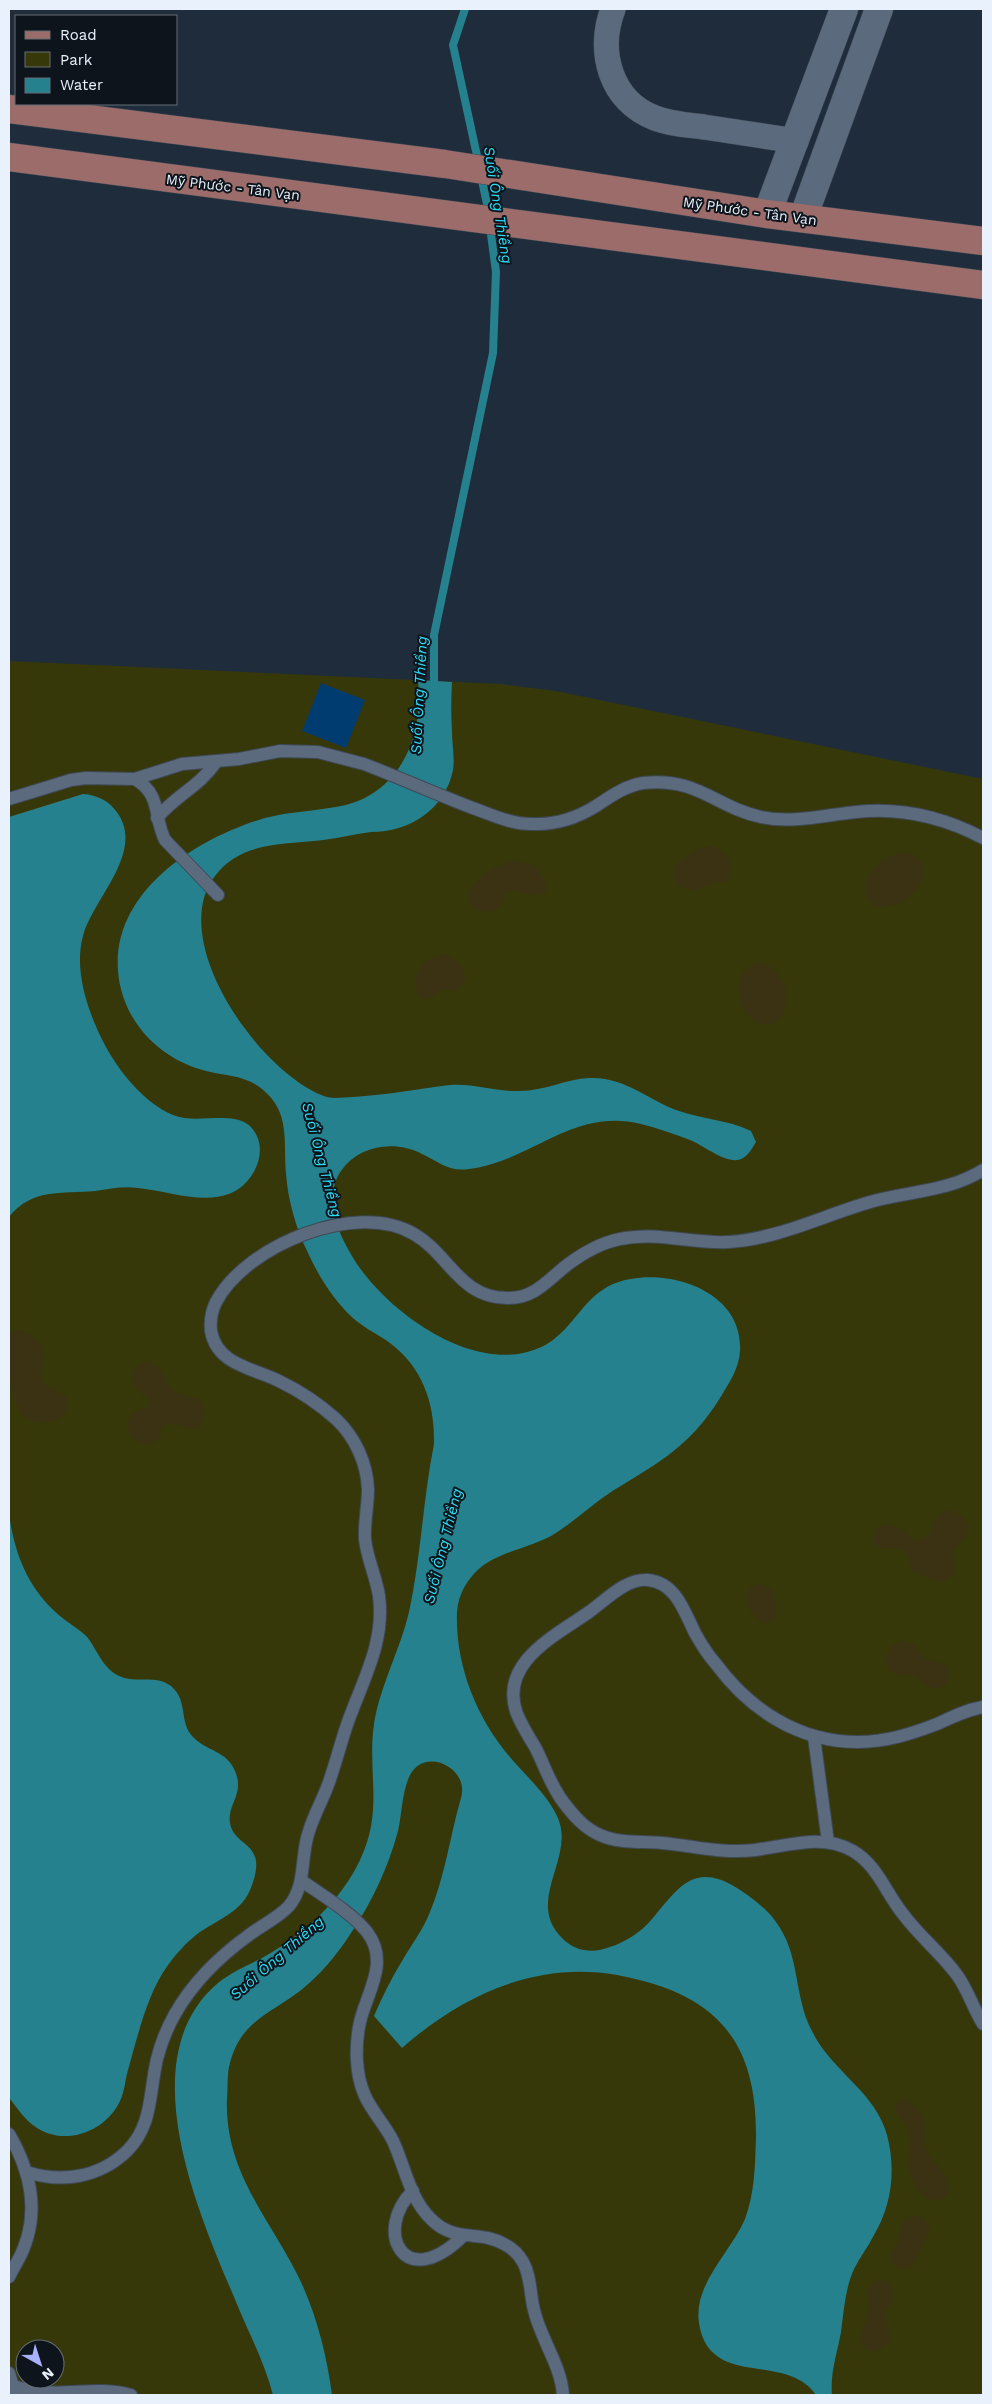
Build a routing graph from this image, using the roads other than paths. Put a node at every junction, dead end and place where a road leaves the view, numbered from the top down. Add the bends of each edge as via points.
1 (613, 9) edge
2 (844, 9) edge
3 (879, 9) edge
4 (9, 109) edge
5 (796, 140) junction
6 (9, 157) edge
7 (767, 214) junction
8 (803, 218) junction
9 (983, 241) edge
10 (983, 286) edge
11 (216, 762) junction
12 (135, 778) junction
13 (9, 799) edge
14 (157, 818) junction
15 (983, 838) edge
16 (218, 895) dead end
17 (983, 1170) edge
18 (983, 1707) edge
19 (814, 1737) junction
20 (828, 1842) junction
21 (302, 1881) junction
22 (983, 2024) edge
23 (9, 2134) edge
24 (26, 2172) junction
25 (412, 2191) junction
26 (463, 2236) junction
27 (9, 2278) edge
28 (9, 2373) edge
29 (14, 2391) edge
30 (131, 2395) edge
31 (563, 2395) edge

1 - 5 street via 605,37 608,67 622,94 642,112 668,122
2 - 5 street
3 - 8 street
4 - 7 main road, Mỹ Phước - Tân Vạn via 445,164
5 - 7 street
6 - 10 main road, Mỹ Phước - Tân Vạn
7 - 8 main road, Mỹ Phước - Tân Vạn
8 - 9 main road, Mỹ Phước - Tân Vạn
11 - 12 lane via 182,764
11 - 14 lane via 200,783 175,799
11 - 15 lane via 299,750 342,757 504,820 530,824 580,815 625,788 658,782 694,788 764,818 895,811 942,819
12 - 13 lane via 71,780
12 - 14 lane via 150,789
14 - 16 lane via 165,840
17 - 21 lane via 942,1189 876,1201 761,1238 719,1242 655,1236 621,1238 586,1252 534,1292 508,1298 494,1297 470,1287 424,1240 398,1226 368,1221 293,1237 261,1254 233,1279 217,1300 211,1319 214,1341 228,1359 295,1389 340,1422 356,1445 366,1476 366,1546 378,1595 379,1633 367,1678 355,1702 328,1786 309,1831
18 - 19 lane via 890,1739 856,1742
19 - 20 lane
19 - 20 lane via 776,1721 743,1695 714,1663 674,1594 650,1580 630,1583 538,1648 521,1666 516,1677 514,1691 518,1718 550,1782 578,1821 598,1834 621,1841 734,1852 804,1842
20 - 22 lane via 854,1852 874,1870 901,1913 959,1977
21 - 24 lane via 294,1900 285,1910 217,1961 182,2003 163,2038 144,2127 123,2155 108,2166 76,2177
21 - 25 lane via 360,1925 374,1945 376,1978 360,2022 357,2041 360,2078 365,2096 392,2140
23 - 24 lane
24 - 27 lane via 32,2196 32,2220 23,2251
25 - 26 lane via 431,2220 451,2234
25 - 26 lane via 398,2214 396,2238 402,2254 409,2259 424,2260 444,2252
26 - 31 lane via 504,2244 523,2262 534,2311 557,2367
28 - 29 lane
29 - 30 lane via 44,2394 109,2391

